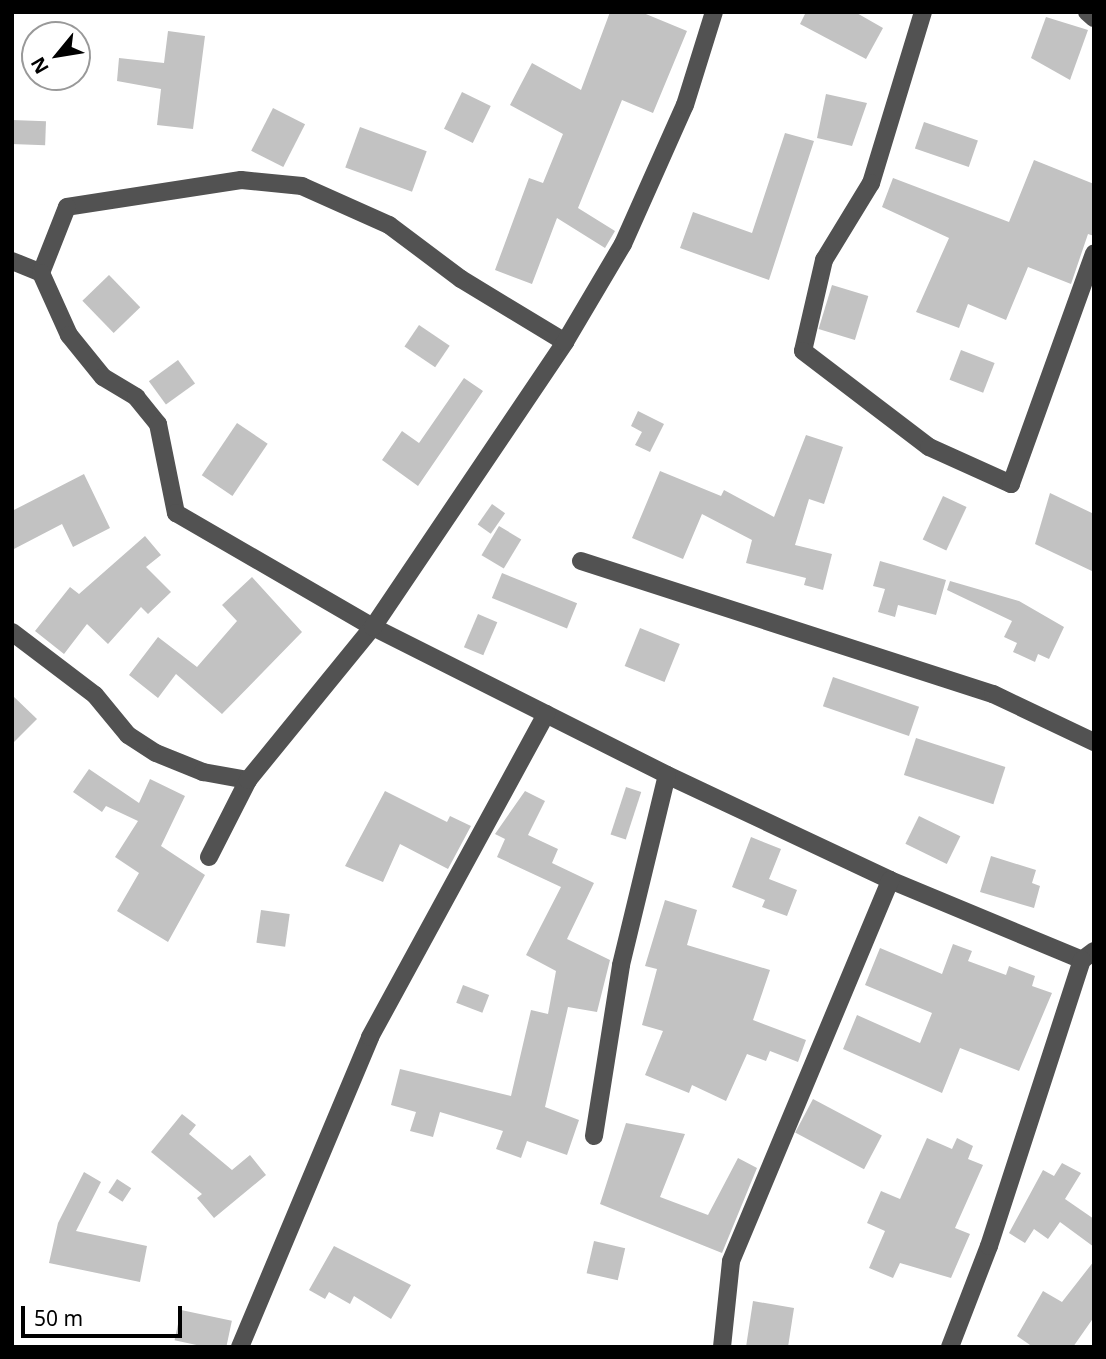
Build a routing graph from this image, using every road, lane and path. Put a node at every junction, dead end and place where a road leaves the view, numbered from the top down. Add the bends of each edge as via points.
1 (714, 12) edge
2 (923, 12) edge
3 (1087, 12) edge
4 (1094, 18) edge
5 (1094, 253) edge
6 (12, 261) edge
7 (41, 273) junction
8 (565, 342) junction
9 (581, 561) dead end
10 (373, 627) junction
11 (12, 632) edge
12 (546, 714) junction
13 (1094, 742) edge
14 (667, 775) junction
15 (248, 780) junction
16 (209, 857) dead end
17 (890, 880) junction
18 (1088, 955) edge
19 (594, 1136) dead end
20 (240, 1347) edge
21 (722, 1347) edge
22 (950, 1347) edge

1 - 8 street via 685,105 628,231
2 - 5 street via 871,183 824,260 803,351 929,447 1011,484
3 - 4 street
6 - 7 street
7 - 8 street via 67,207 241,180 302,186 389,225 461,279
7 - 10 street via 69,335 103,377 136,397 158,424 176,513
8 - 10 street
9 - 13 street via 993,694
10 - 12 street
10 - 15 street
11 - 15 street via 95,695 128,735 156,754 203,772
12 - 14 street
12 - 20 street via 370,1037
14 - 17 street
14 - 19 street via 621,965
15 - 16 street
17 - 18 street
17 - 21 street via 731,1262
18 - 22 street via 989,1247

